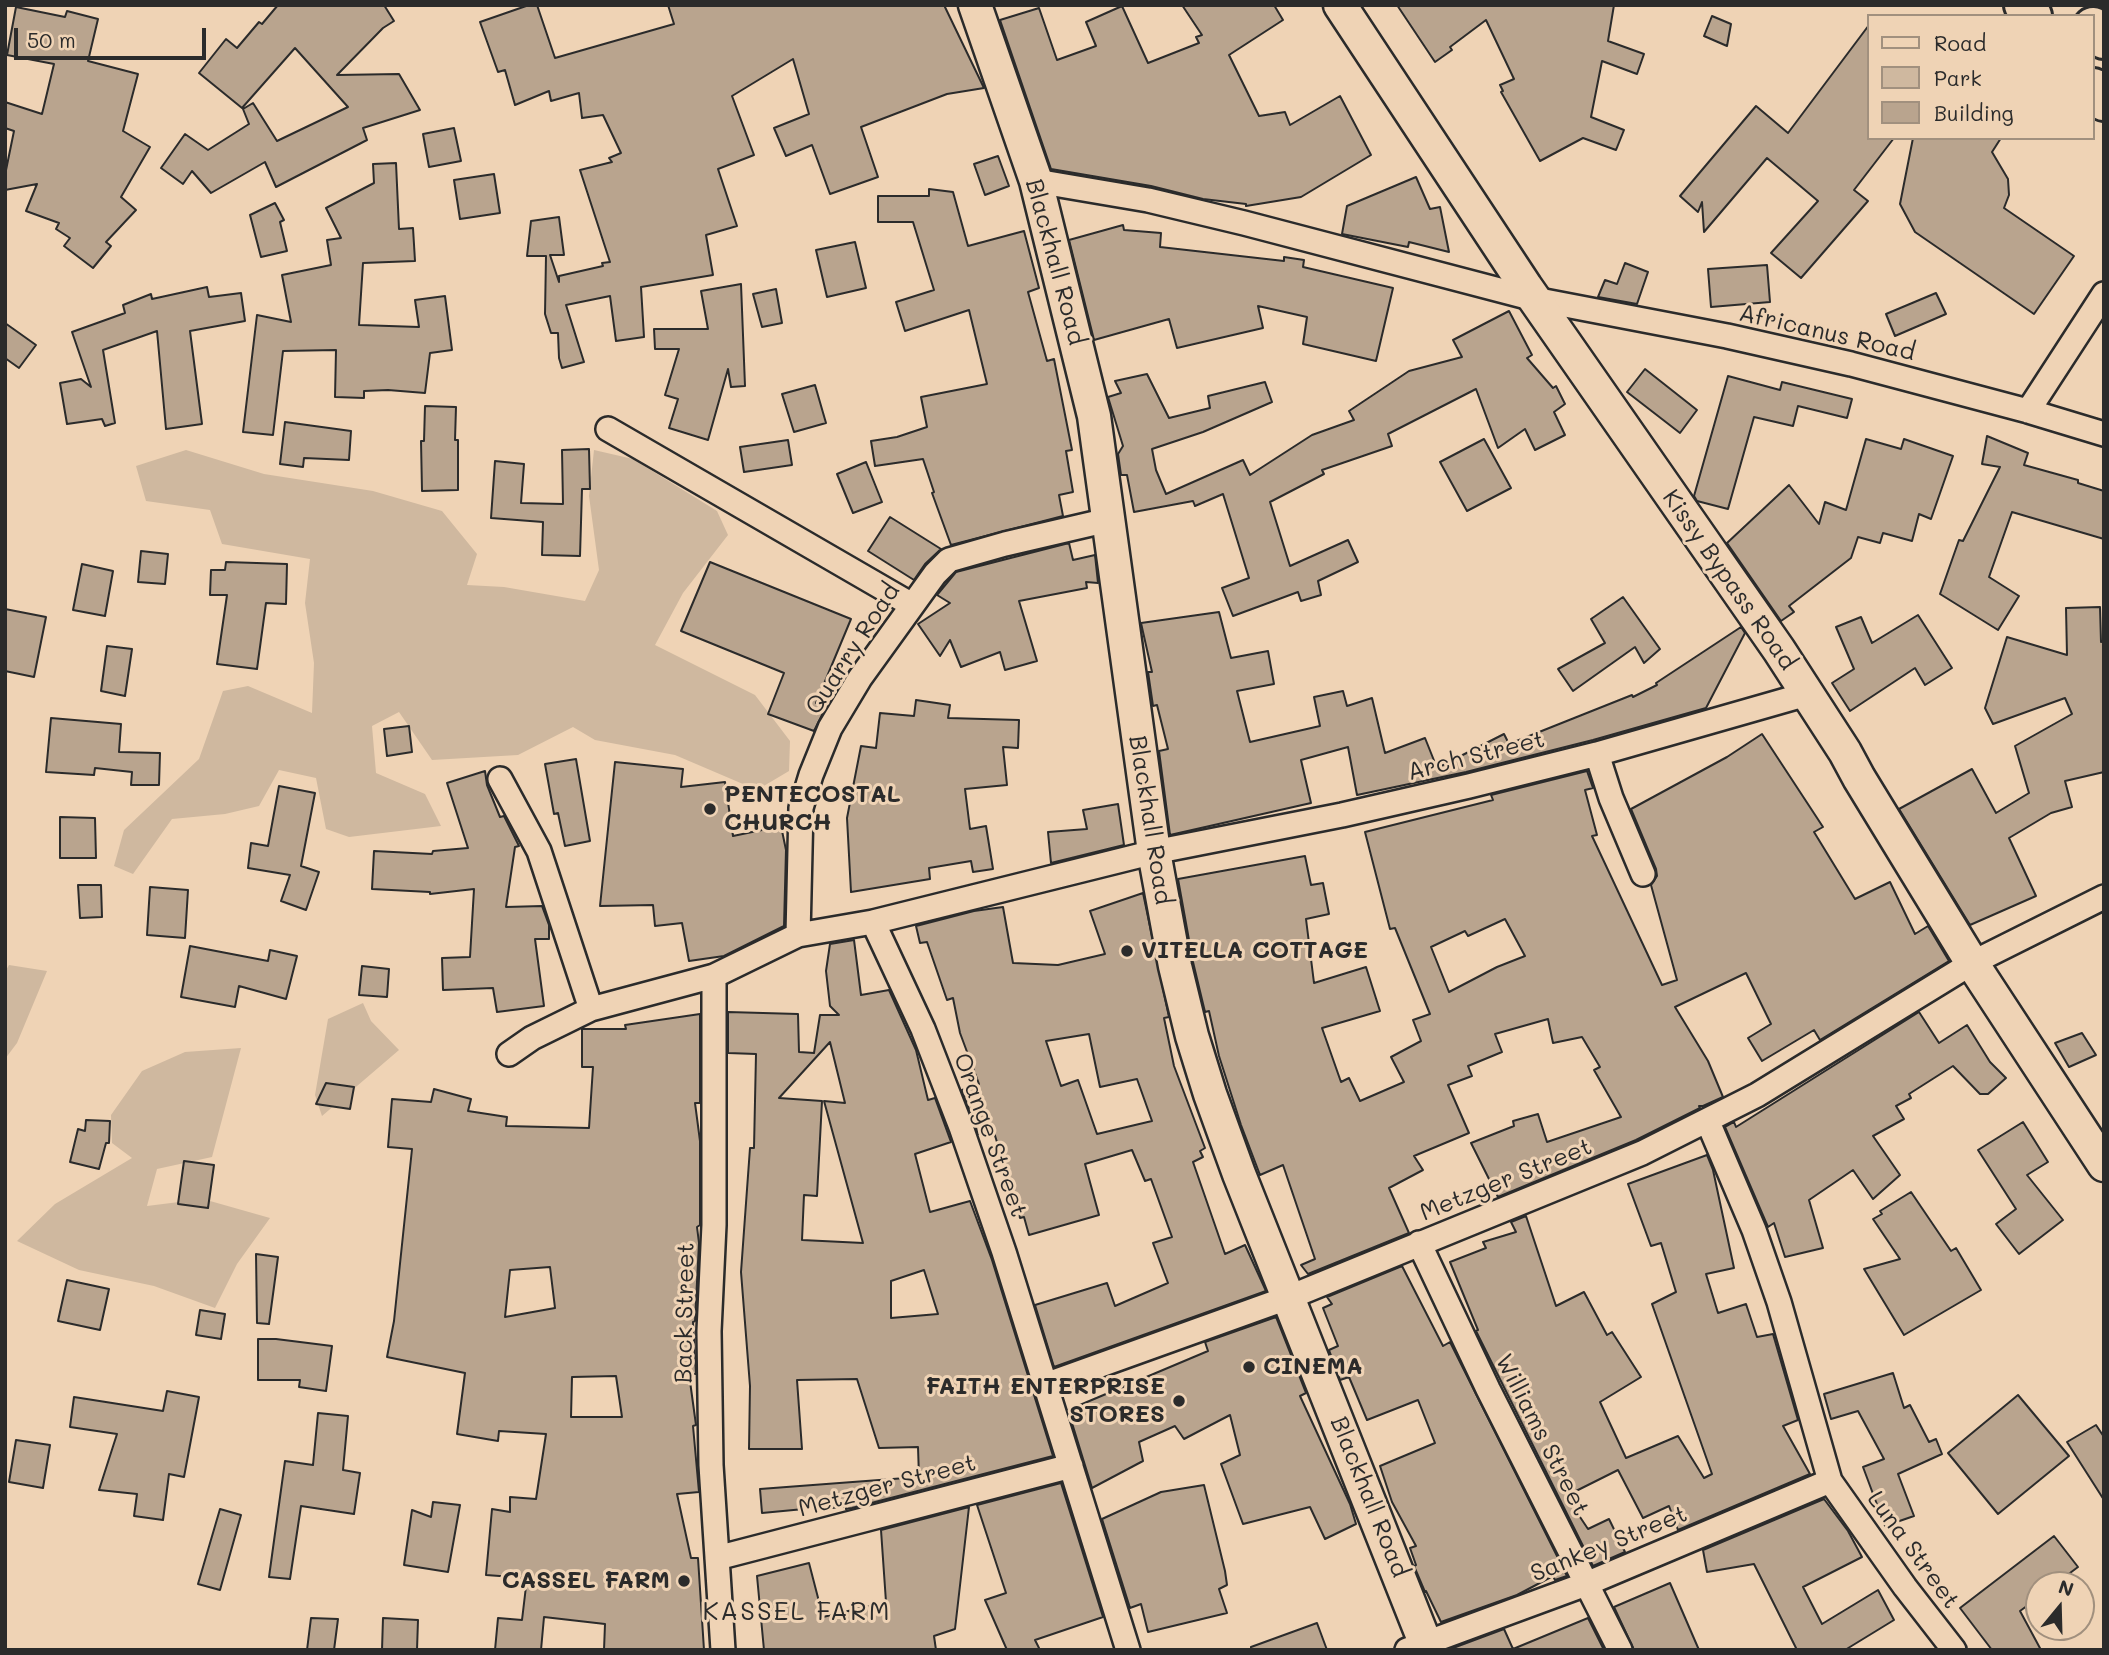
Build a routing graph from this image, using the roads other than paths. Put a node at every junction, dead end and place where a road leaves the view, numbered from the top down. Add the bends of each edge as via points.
1 (975, 5) edge
2 (1340, 5) edge
3 (1036, 181) junction
4 (2104, 294) edge
5 (1534, 299) junction
6 (2028, 411) junction
7 (608, 429) dead end
8 (2104, 434) edge
9 (1108, 520) junction
10 (912, 605) junction
11 (1807, 694) junction
12 (1597, 754) junction
13 (500, 779) dead end
14 (1154, 852) junction
15 (1643, 874) dead end
16 (2104, 897) edge
17 (873, 922) junction
18 (798, 936) junction
19 (1966, 967) junction
20 (714, 976) junction
21 (591, 1009) junction
22 (509, 1054) dead end
23 (1708, 1122) junction
24 (2104, 1164) edge
25 (1419, 1242) junction
26 (1290, 1297) junction
27 (1045, 1385) junction
28 (1071, 1466) junction
29 (1830, 1481) junction
30 (717, 1558) junction
31 (1586, 1584) junction
32 (1420, 1647) edge
33 (723, 1650) edge
34 (1128, 1650) edge
35 (1620, 1650) edge
36 (1954, 1650) edge

1 - 3 street, Blackhall Road
2 - 5 street, Kissy Bypass Road
3 - 5 street, Africanus Road via 1244,223
3 - 9 street, Blackhall Road via 1094,416
4 - 6 street
5 - 6 street, Africanus Road via 1839,361
5 - 11 street, Kissy Bypass Road
6 - 8 street, Africanus Road
7 - 10 street
9 - 10 street, Quarry Road via 949,560
9 - 14 street, Blackhall Road
10 - 18 street, Quarry Road via 830,728 811,775 801,808
11 - 12 street, Arch Street
11 - 19 street, Kissy Bypass Road via 1845,752
12 - 14 street, Arch Street via 1342,815
12 - 15 street
13 - 21 street via 539,851
14 - 17 street
14 - 26 street, Blackhall Road via 1196,1048 1239,1174
16 - 19 street, Metzger Street
17 - 18 street
17 - 27 street, Orange Street via 923,1029 961,1127
18 - 20 street
19 - 23 street, Metzger Street
19 - 24 street, Kissy Bypass Road
20 - 21 street
20 - 30 street, Back Street via 709,1331
21 - 22 street
23 - 25 street, Metzger Street via 1551,1192
23 - 29 street, Luna Street via 1779,1302
25 - 26 street, Metzger Street
25 - 31 street, Williams Street
26 - 27 street, Metzger Street
26 - 32 street, Blackhall Road
27 - 28 street, Orange Street
28 - 30 street, Metzger Street
28 - 34 street, Orange Street
29 - 31 street, Sankey Street
29 - 36 street, Luna Street
30 - 33 street, Back Street
31 - 32 street, Sankey Street
31 - 35 street, Williams Street

